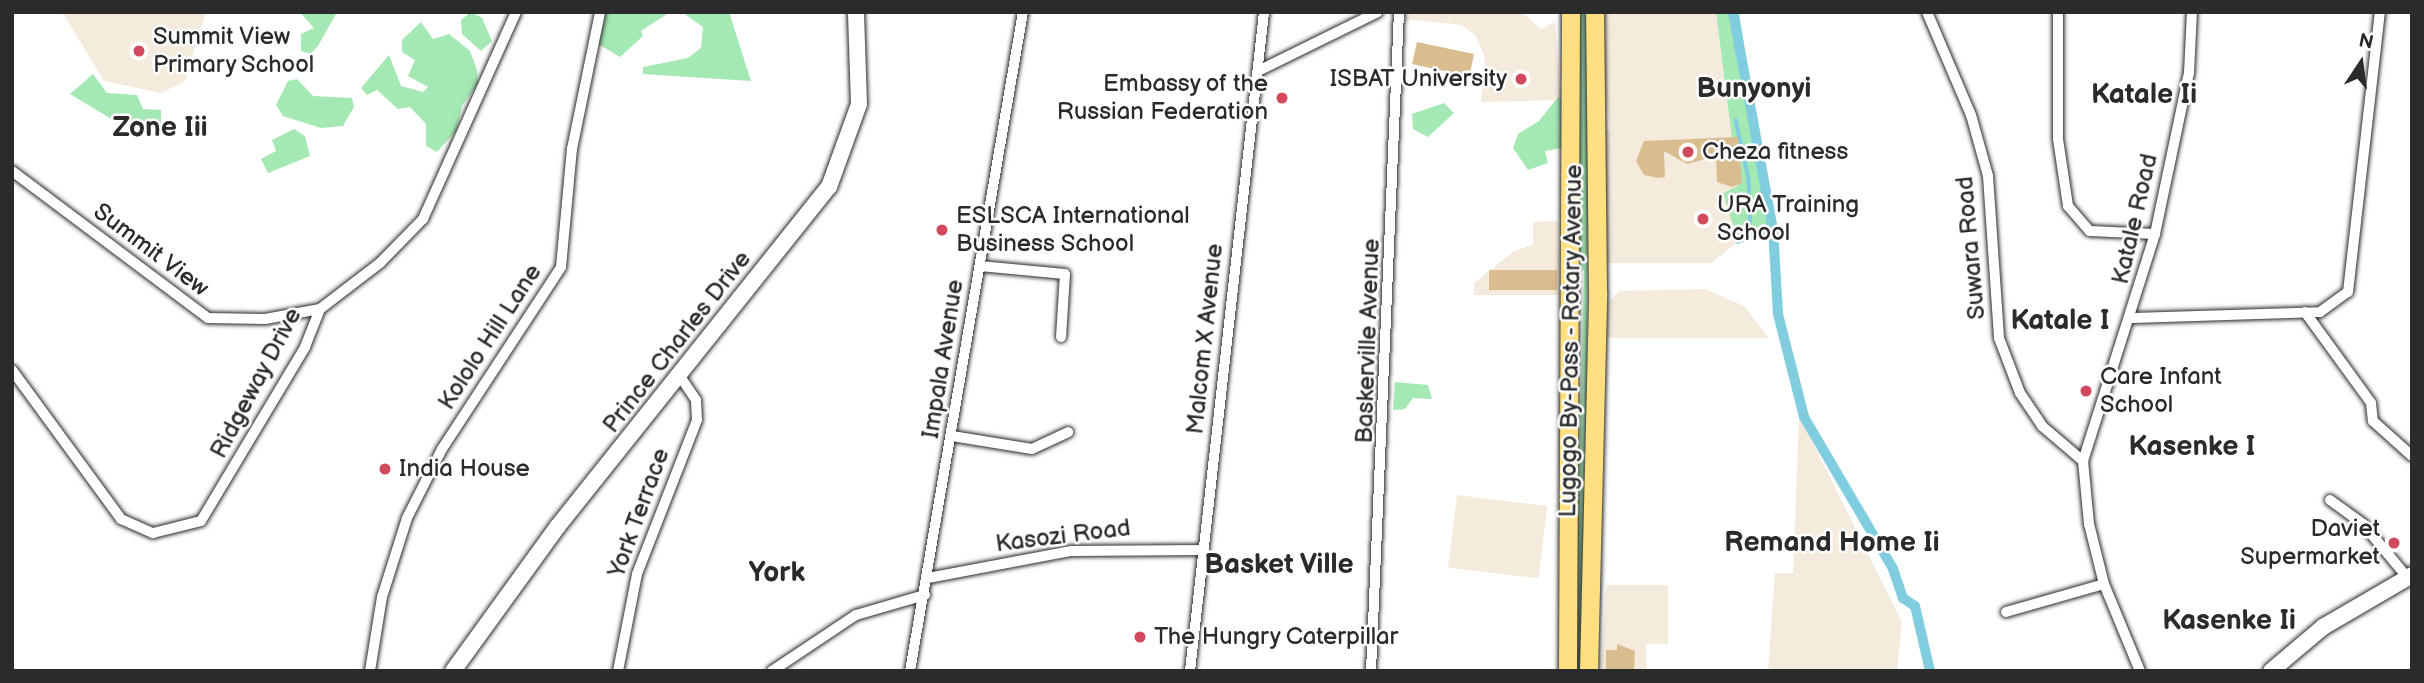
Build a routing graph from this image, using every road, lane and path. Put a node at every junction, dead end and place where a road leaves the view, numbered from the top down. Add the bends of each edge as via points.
1 (516, 12) edge
2 (600, 12) edge
3 (856, 12) edge
4 (1023, 12) edge
5 (1264, 12) edge
6 (1378, 12) edge
7 (1399, 12) edge
8 (1571, 12) edge
9 (1595, 12) edge
10 (1927, 12) edge
11 (2058, 12) edge
12 (2192, 12) edge
13 (2380, 12) edge
14 (1260, 70) junction
15 (12, 171) edge
16 (2155, 234) junction
17 (980, 266) junction
18 (320, 309) junction
19 (2305, 312) junction
20 (2133, 318) junction
21 (1061, 337) dead end
22 (12, 370) edge
23 (680, 376) junction
24 (1068, 432) dead end
25 (952, 436) junction
26 (2412, 456) edge
27 (2084, 461) junction
28 (2330, 500) dead end
29 (1204, 550) junction
30 (2409, 576) edge
31 (928, 578) junction
32 (2104, 584) junction
33 (925, 595) junction
34 (2007, 612) dead end
35 (370, 671) edge
36 (453, 671) edge
37 (618, 671) edge
38 (772, 671) edge
39 (910, 671) edge
40 (1190, 671) edge
41 (1371, 671) edge
42 (1568, 671) edge
43 (1589, 671) edge
44 (2140, 671) edge
45 (2271, 671) edge

1 - 18 street, Ridgeway Drive via 423,219 380,263
2 - 35 street, Kololo Hill Lane via 572,149 561,267 417,495 382,597
3 - 23 street, Prince Charles Drive via 859,104 837,174
4 - 17 street, Impala Avenue
5 - 14 street, Malcom X Avenue
6 - 14 street
7 - 41 street, Baskerville Avenue
8 - 42 main road, Lugogo By-Pass - Rotary Avenue
9 - 43 main road, Lugogo By-Pass - Rotary Avenue via 1598,293
10 - 27 street, Suwara Road via 1971,115 1988,176 2000,338 2020,393 2042,426
11 - 16 street via 2058,139 2068,206 2090,231
12 - 16 street, Katale Road via 2189,73
13 - 19 street via 2353,277 2339,301
14 - 29 street, Malcom X Avenue
15 - 18 street, Summit View via 208,318 265,319
16 - 20 street, Katale Road
17 - 21 street via 1065,274
17 - 25 street, Impala Avenue
18 - 22 street, Ridgeway Drive via 215,503 201,521 170,532 144,532 121,519
19 - 20 street
19 - 26 street via 2371,403 2373,421
20 - 27 street, Katale Road
23 - 36 street, Prince Charles Drive via 558,526
23 - 37 street, York Terrace via 696,400 697,420 637,574
24 - 25 street via 1032,449
25 - 31 street, Impala Avenue
27 - 32 street, Katale Road via 2089,524
28 - 30 street via 2364,524
29 - 31 street, Kasozi Road via 1071,551
29 - 40 street, Malcom X Avenue
30 - 45 street via 2323,627
31 - 33 street, Impala Avenue
32 - 34 street
32 - 44 street, Katale Road
33 - 38 street via 856,615
33 - 39 street, Impala Avenue

